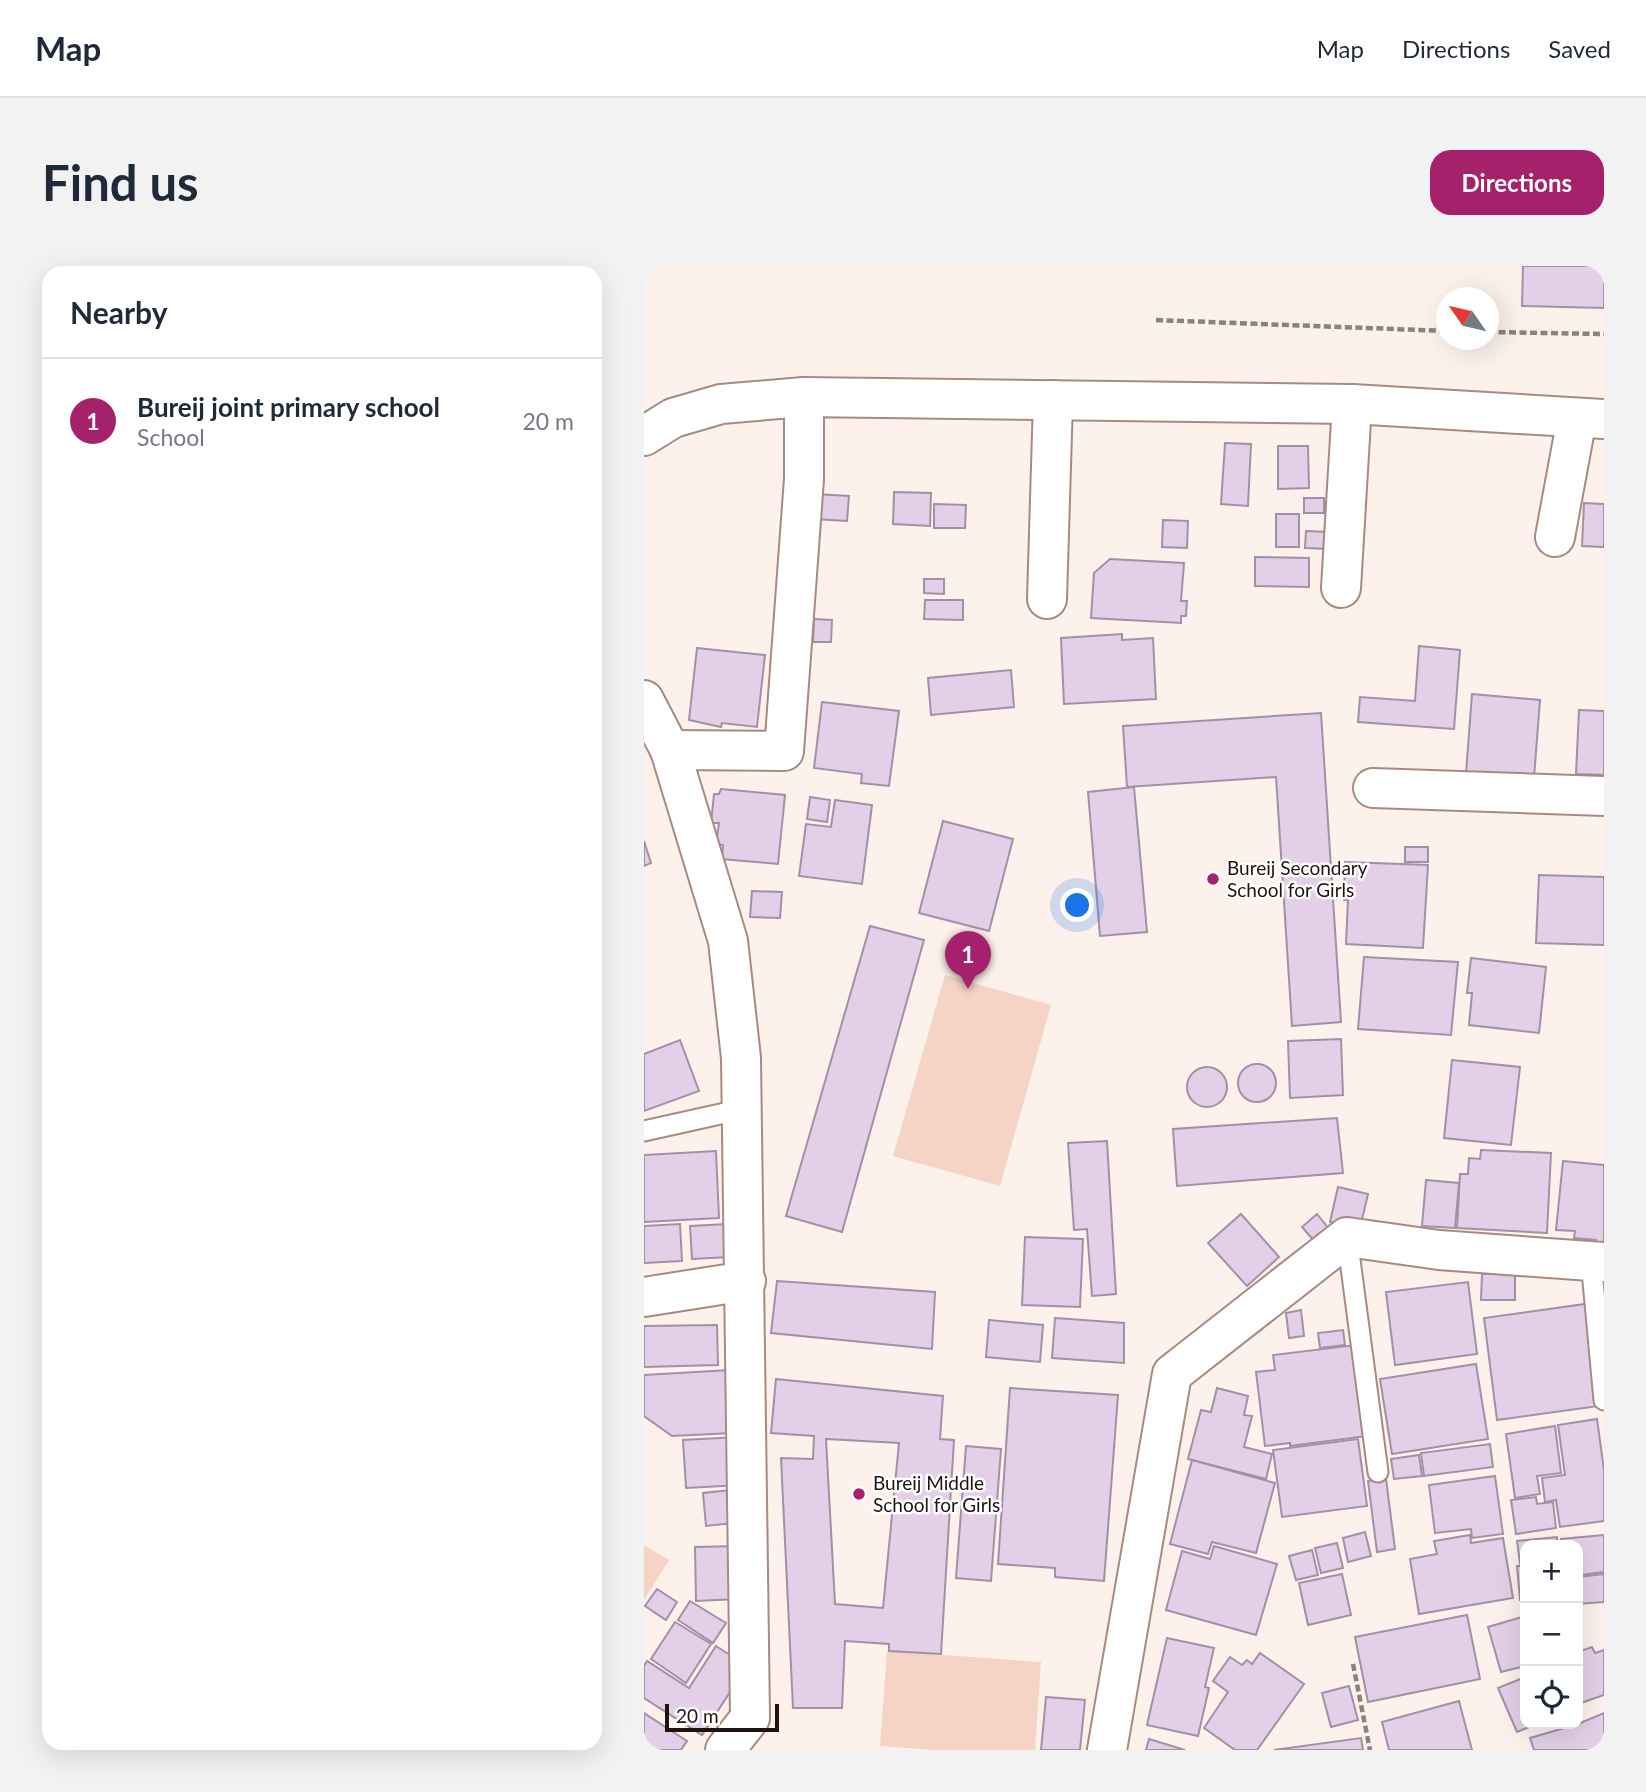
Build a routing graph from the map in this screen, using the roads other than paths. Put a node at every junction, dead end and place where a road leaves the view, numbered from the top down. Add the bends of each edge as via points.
1 (804, 397) junction
2 (1053, 400) junction
3 (1352, 404) junction
4 (1591, 419) edge
5 (644, 436) edge
6 (1555, 537) dead end
7 (1341, 588) dead end
8 (1047, 599) dead end
9 (644, 700) edge
10 (670, 750) junction
11 (1373, 788) dead end
12 (1604, 796) edge
13 (743, 1109) junction
14 (644, 1131) edge
15 (1347, 1237) junction
16 (1598, 1261) edge
17 (746, 1281) junction
18 (644, 1297) edge
19 (1604, 1400) edge
20 (1378, 1472) dead end
21 (725, 1750) edge
22 (1107, 1750) edge

1 - 2 street
1 - 5 street via 721,404 673,418
1 - 10 street via 804,479 784,751
2 - 3 street
2 - 8 street
3 - 4 street
3 - 7 street
4 - 6 street
9 - 10 street
10 - 13 street via 728,941
11 - 12 street
13 - 14 lane
13 - 17 street
15 - 16 street via 1439,1250
15 - 20 lane
15 - 22 street via 1172,1374
16 - 19 lane
17 - 18 street
17 - 21 street via 750,1718

